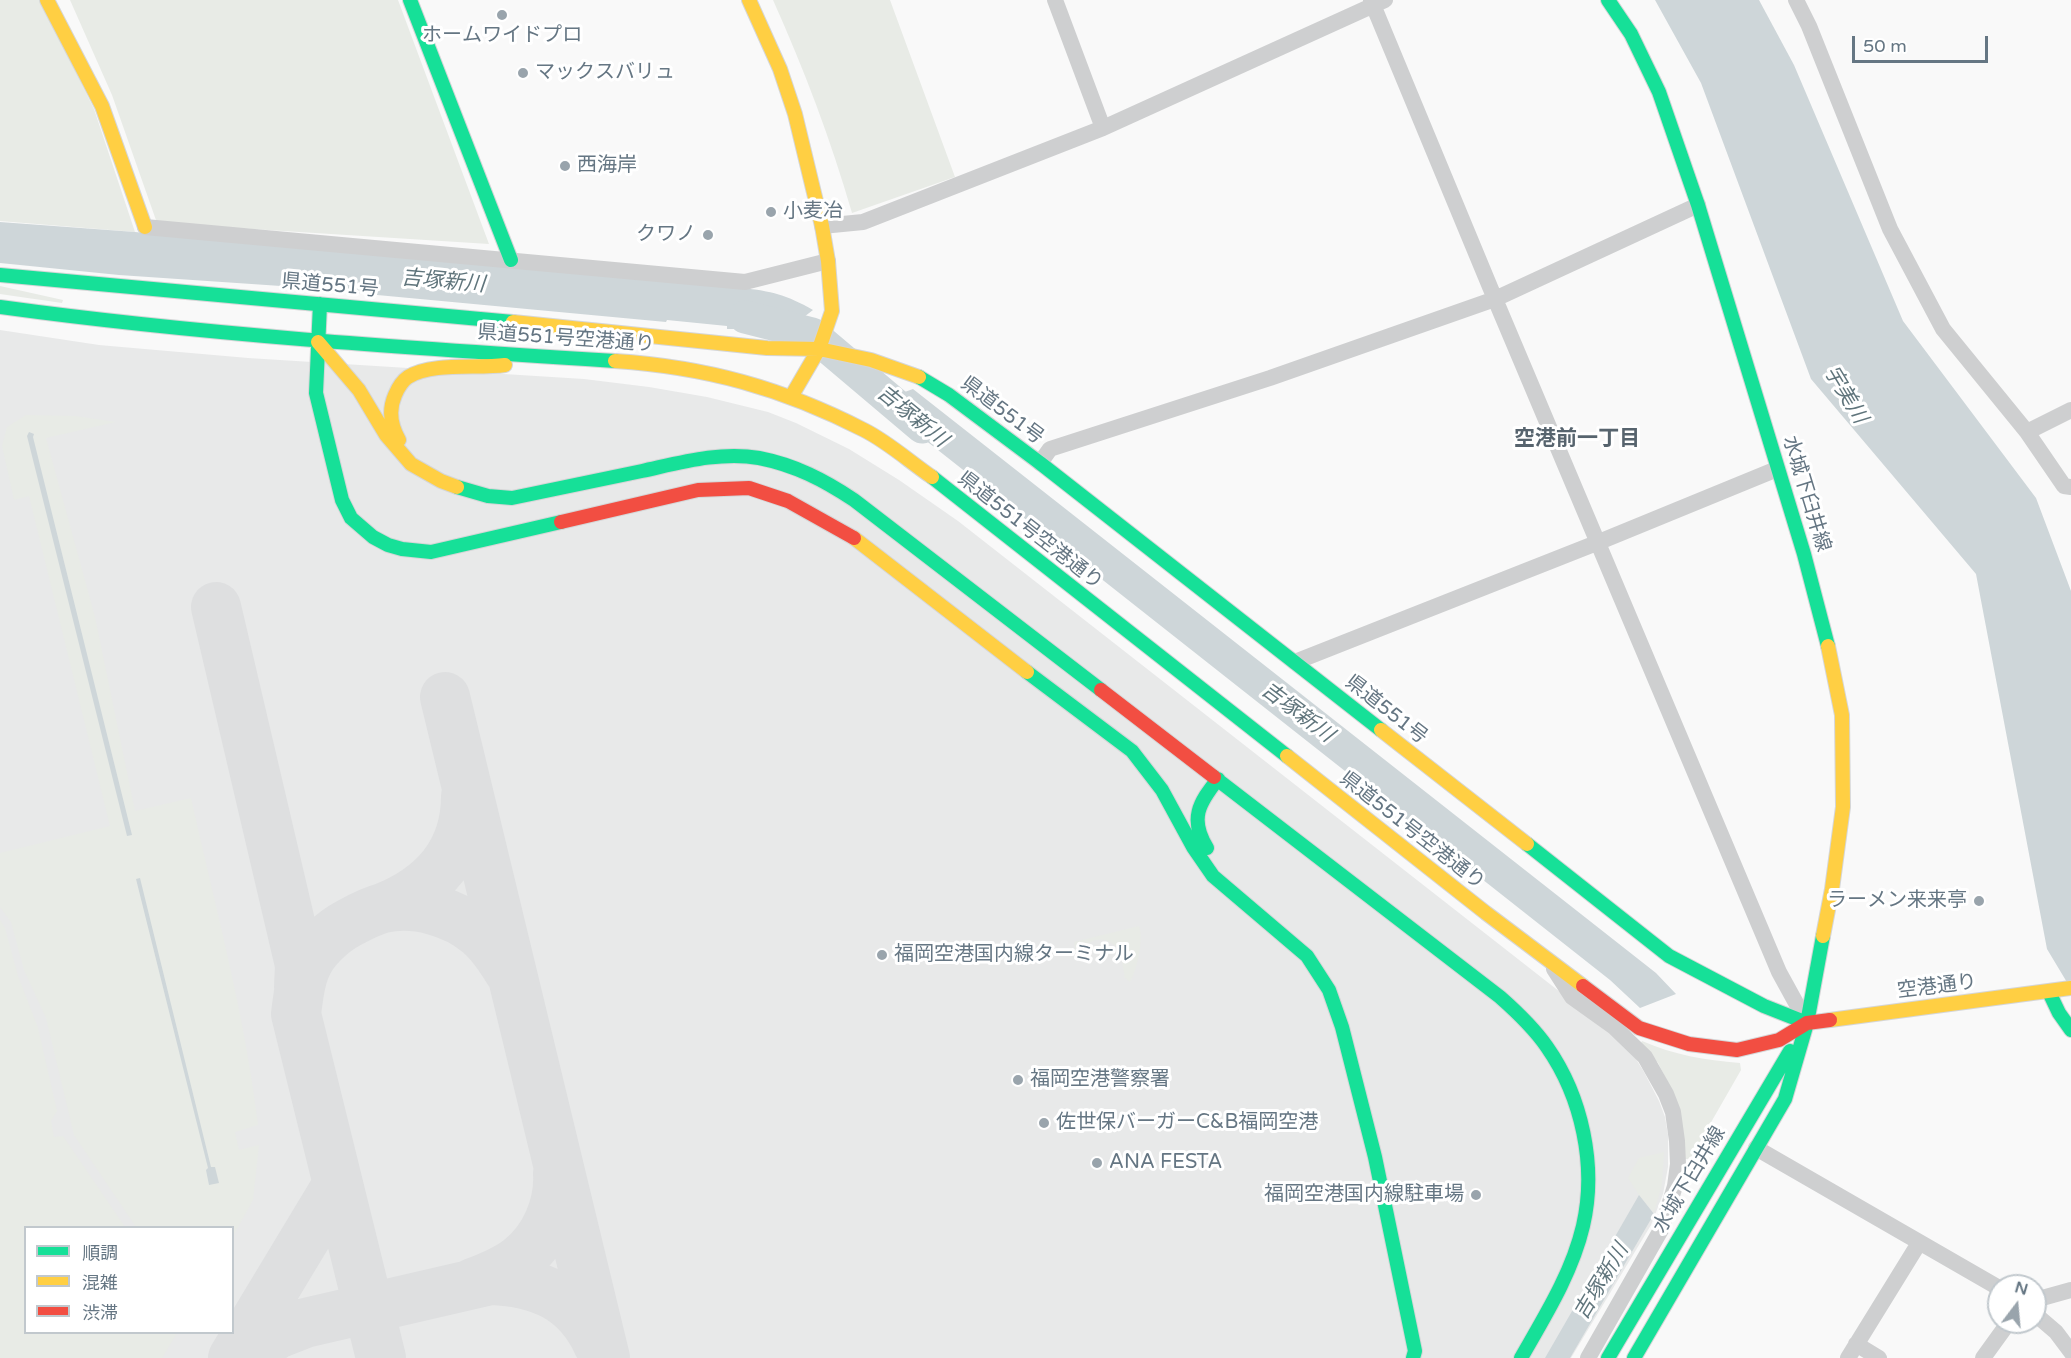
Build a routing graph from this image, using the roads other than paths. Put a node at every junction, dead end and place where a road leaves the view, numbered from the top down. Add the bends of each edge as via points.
1 (47, 0) edge
2 (410, 0) edge
3 (749, 0) edge
4 (1054, 0) edge
5 (1608, 0) edge
6 (1796, 0) edge
7 (1376, 2) edge
8 (1103, 128) junction
9 (1698, 204) junction
10 (822, 226) junction
11 (145, 227) joint
12 (511, 260) junction
13 (828, 261) junction
14 (0, 275) edge
15 (1495, 300) junction
16 (320, 304) junction
17 (0, 307) edge
18 (318, 342) junction
19 (819, 350) junction
20 (561, 356) junction
21 (791, 397) junction
22 (2071, 410) edge
23 (2027, 432) junction
24 (1040, 463) junction
25 (411, 464) junction
26 (1778, 468) junction
27 (2071, 487) edge
28 (1599, 542) junction
29 (1295, 662) junction
30 (1218, 779) junction
31 (1244, 902) junction
32 (1550, 963) junction
33 (2071, 988) edge
34 (2049, 992) junction
35 (1807, 1023) junction
36 (2071, 1030) edge
37 (1756, 1148) junction
38 (1919, 1243) junction
39 (1987, 1281) edge
40 (2071, 1290) edge
41 (2047, 1297) edge
42 (2047, 1324) edge
43 (2000, 1334) edge
44 (1852, 1351) edge
45 (2071, 1352) edge
46 (1413, 1358) edge
47 (1521, 1358) edge
48 (1588, 1358) edge
49 (1608, 1358) edge
50 (1634, 1358) edge
51 (1879, 1358) edge
52 (1983, 1358) edge

1 - 11 main road via 102,106
2 - 12 main road
3 - 10 main road via 795,114
4 - 8 street
5 - 9 main road, 水城下臼井線 via 1631,34 1659,92
6 - 23 street via 1890,229 1943,329
7 - 8 street
7 - 15 street
8 - 10 street via 863,222
9 - 15 street
9 - 26 main road, 水城下臼井線
10 - 13 main road
11 - 12 street
12 - 13 street via 745,282
13 - 19 main road via 832,311
14 - 16 main road, 県道551号
15 - 24 street via 1050,449
15 - 28 street
16 - 18 main road
16 - 19 main road, 県道551号
17 - 18 main road, 県道551号空港通り
18 - 20 main road, 県道551号空港通り
18 - 25 main road via 359,390 386,435
18 - 31 main road via 316,393 342,500 351,518 373,537 402,549 431,552 698,490 749,489 789,501 847,533 1132,751 1166,795 1200,862
19 - 21 main road
19 - 24 main road, 県道551号 via 915,374
20 - 21 main road, 県道551号空港通り via 691,369
20 - 25 main road via 410,375 396,391 390,408 393,429
21 - 32 main road, 県道551号空港通り via 866,431 931,477
22 - 23 street
23 - 27 street via 2064,486
24 - 29 main road, 県道551号
25 - 30 main road via 441,481 473,492 512,498 723,456 758,458 795,467 854,500
26 - 28 street
26 - 35 main road, 水城下臼井線 via 1826,636 1842,715 1843,807
28 - 29 street
28 - 35 street via 1779,972
29 - 35 main road, 県道551号 via 1669,956 1764,1006
30 - 31 main road via 1204,796 1196,815 1197,824 1202,840
30 - 47 main road via 1500,997 1536,1032 1562,1071 1582,1125 1588,1196 1571,1263
31 - 46 main road via 1306,956 1329,990 1375,1157 1415,1351
32 - 35 main road, 県道551号空港通り via 1639,1028 1689,1044 1746,1049 1779,1040
32 - 48 street via 1572,997 1614,1027 1645,1057 1673,1112 1677,1141 1675,1186 1662,1228
33 - 34 main road, 空港通り
34 - 35 main road, 空港通り
34 - 36 main road
35 - 37 main road, 水城下臼井線 via 1785,1099
35 - 49 main road, 水城下臼井線
37 - 38 street
37 - 50 main road, 水城下臼井線
38 - 39 street
38 - 44 street
40 - 41 street
42 - 45 street
43 - 52 street
44 - 51 street

